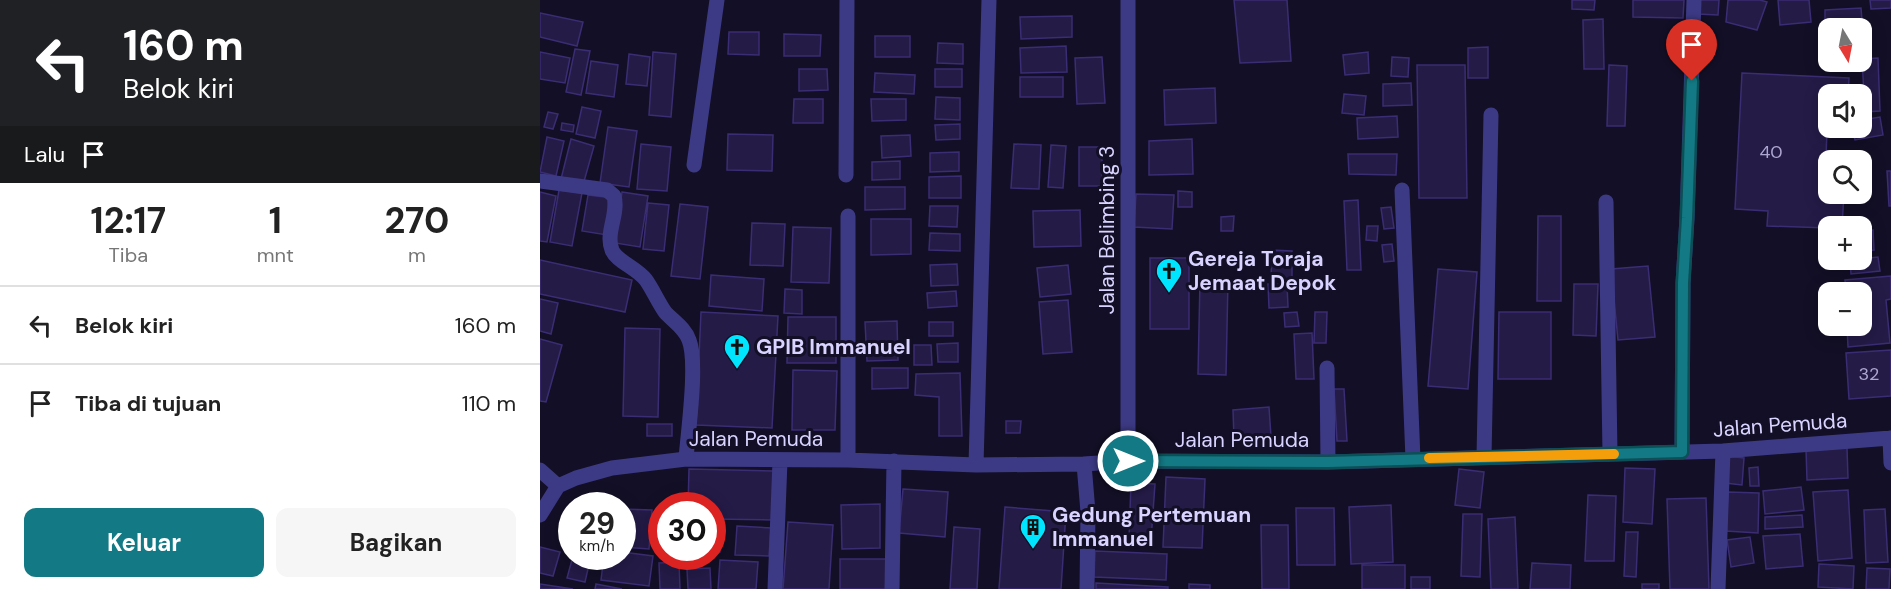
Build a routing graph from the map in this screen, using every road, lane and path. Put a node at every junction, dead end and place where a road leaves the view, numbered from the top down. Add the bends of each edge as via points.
1 (717, 0) edge
2 (847, 0) edge
3 (989, 0) edge
4 (1128, 0) edge
5 (1694, 0) edge
6 (1491, 115) dead end
7 (694, 165) dead end
8 (846, 175) dead end
9 (540, 181) edge
10 (1402, 190) dead end
11 (1606, 202) dead end
12 (848, 216) dead end
13 (1327, 368) dead end
14 (1891, 438) edge
15 (1723, 451) junction
16 (1682, 452) junction
17 (1611, 454) junction
18 (1484, 457) junction
19 (686, 459) junction
20 (1413, 459) junction
21 (848, 460) junction
22 (780, 461) junction
23 (1128, 461) junction
24 (894, 462) junction
25 (1328, 462) junction
26 (1891, 463) edge
27 (1084, 464) junction
28 (976, 465) junction
29 (540, 470) edge
30 (558, 486) junction
31 (540, 515) edge
32 (775, 589) edge
33 (892, 589) edge
34 (1087, 589) edge
35 (1718, 589) edge

1 - 7 street
2 - 8 street
3 - 28 street
4 - 23 street, Jalan Belimbing 3
5 - 16 street via 1683,283
6 - 18 street
9 - 19 street via 607,190 614,196 610,239 613,253 638,271 689,340 692,364
10 - 20 street
11 - 17 street
12 - 21 street
13 - 25 street
14 - 15 street, Jalan Pemuda
14 - 26 street
15 - 16 street, Jalan Pemuda
15 - 35 street
16 - 17 street, Jalan Pemuda
17 - 18 street, Jalan Pemuda
18 - 20 street, Jalan Pemuda
19 - 22 street, Jalan Pemuda
19 - 30 street, Jalan Pemuda via 590,473
20 - 25 street, Jalan Pemuda
21 - 22 street, Jalan Pemuda
21 - 24 street, Jalan Pemuda
22 - 32 street
23 - 25 street, Jalan Pemuda
23 - 27 street, Jalan Pemuda
24 - 28 street, Jalan Pemuda
24 - 33 street
27 - 28 street, Jalan Pemuda
27 - 34 street
29 - 30 street
30 - 31 street

